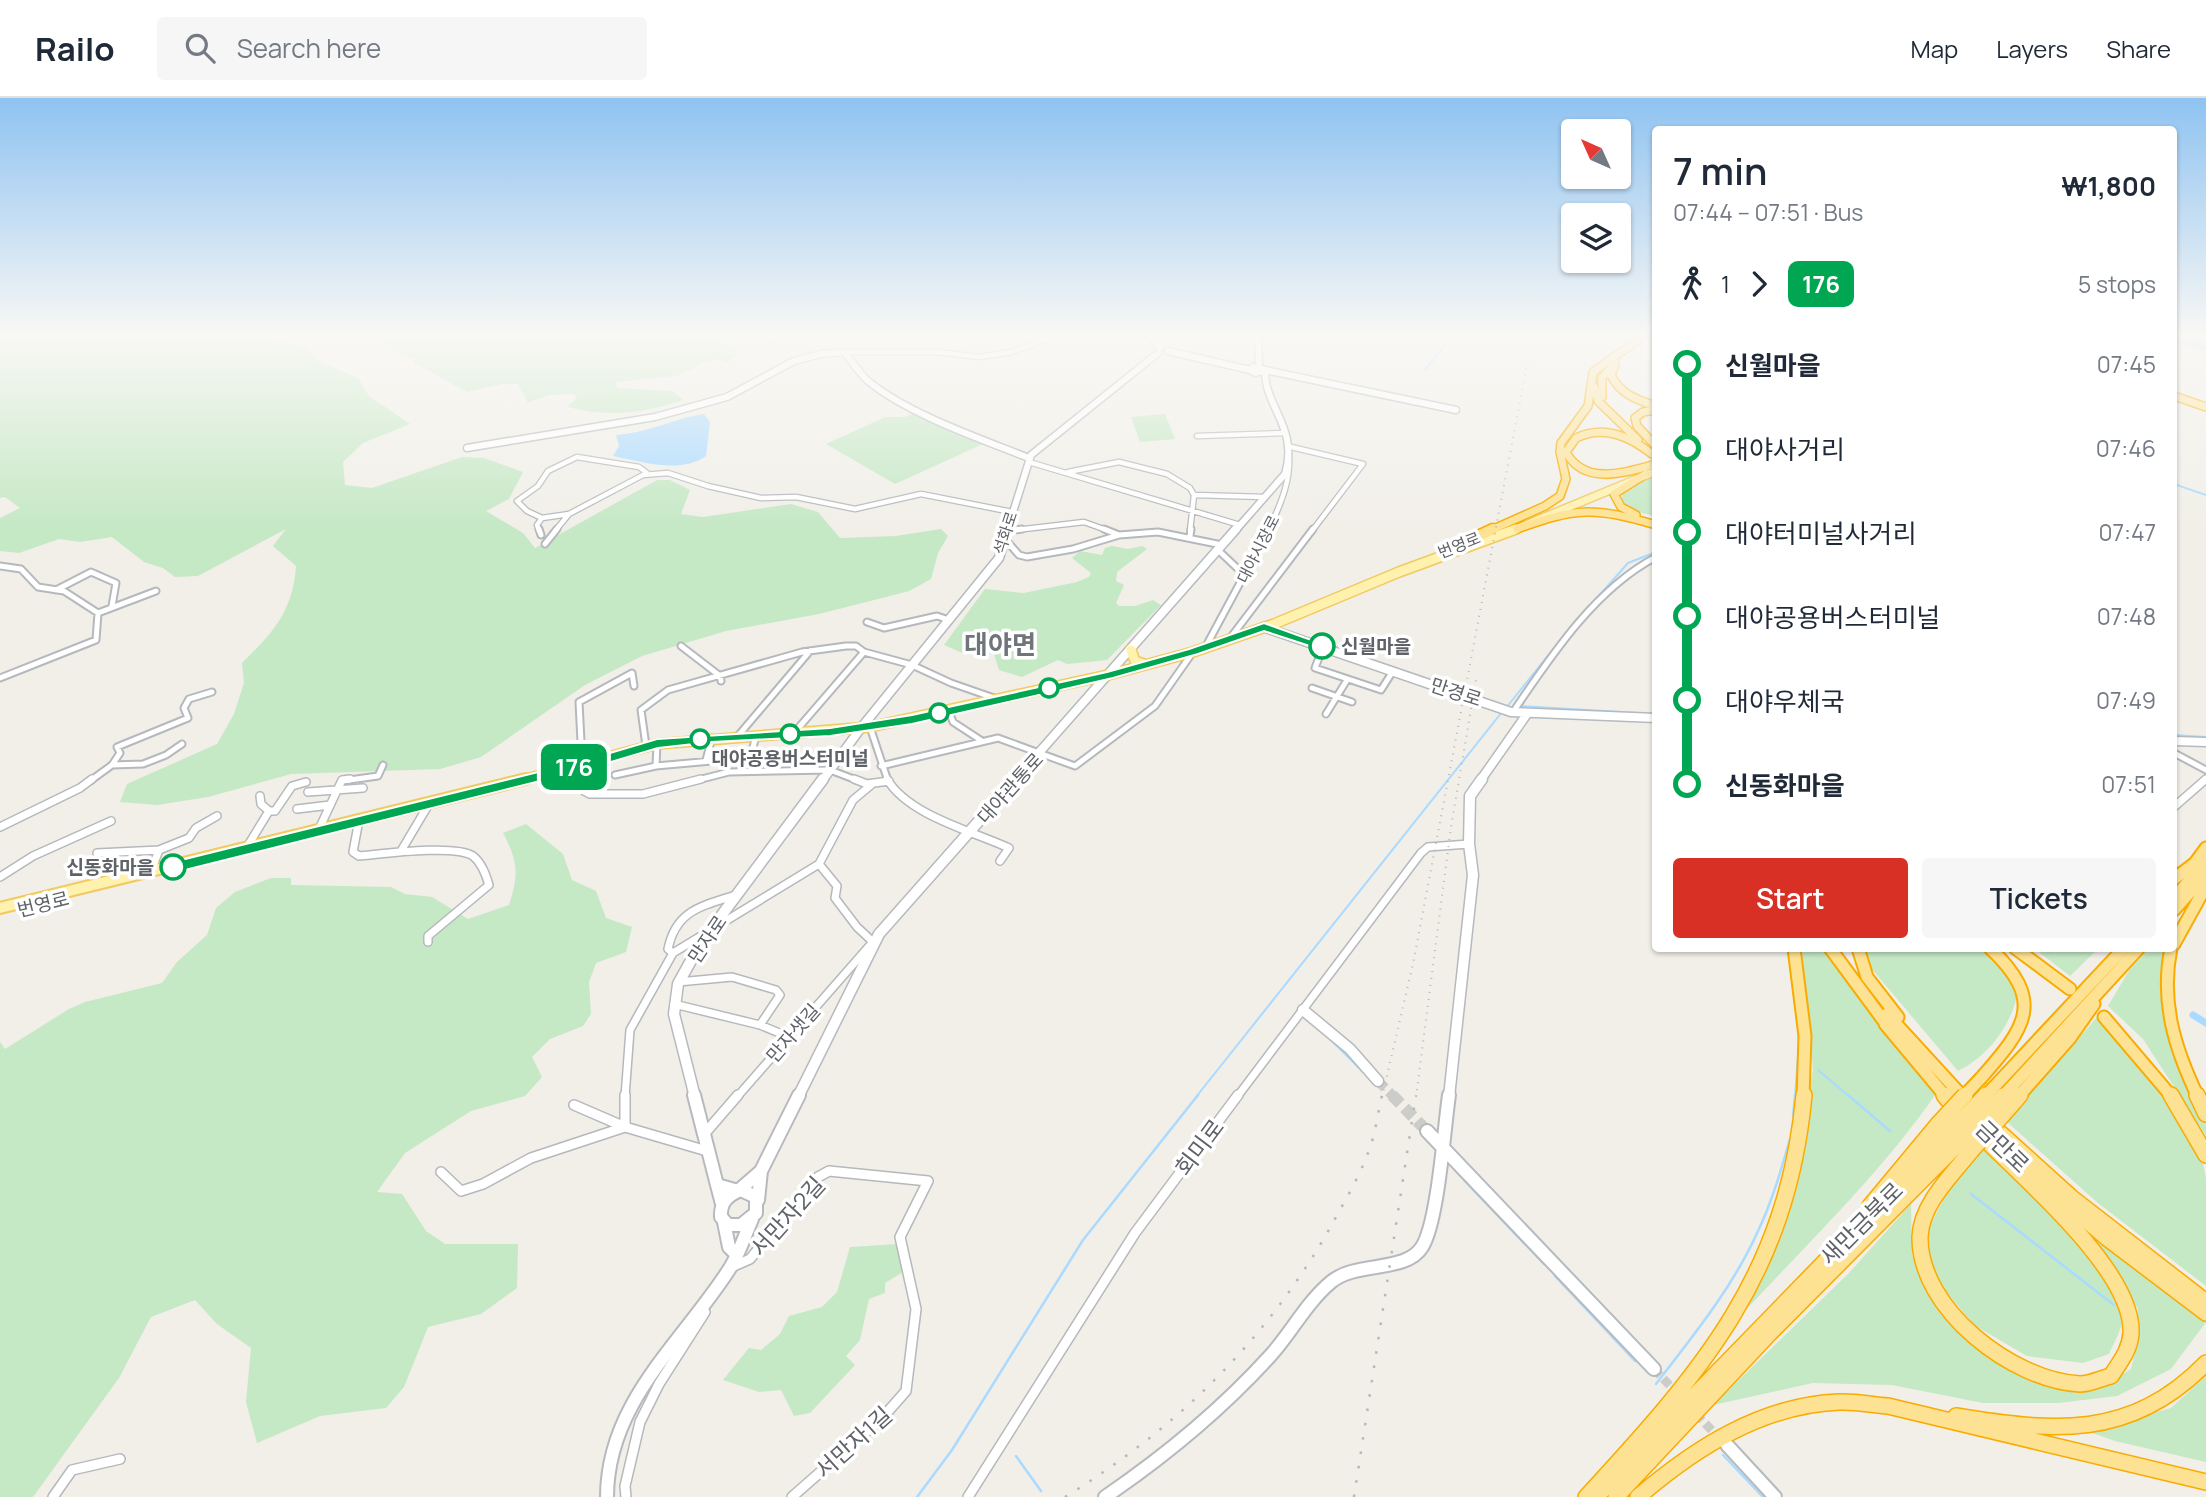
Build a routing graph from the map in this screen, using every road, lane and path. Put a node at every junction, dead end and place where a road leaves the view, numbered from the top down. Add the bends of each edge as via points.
1 (722, 398) edge
2 (896, 398) edge
3 (1102, 398) edge
4 (1271, 398) edge
5 (1383, 398) edge
6 (1588, 398) edge
7 (1597, 398) edge
8 (1604, 398) edge
9 (1634, 398) edge
10 (2177, 399) edge
11 (1652, 406) edge
12 (1652, 409) edge
13 (2206, 409) edge
14 (1456, 410) dead end
15 (1284, 432) junction
16 (1197, 436) dead end
17 (1287, 446) junction
18 (1652, 447) edge
19 (467, 448) dead end
20 (1652, 448) edge
21 (1652, 448) edge
22 (1652, 449) edge
23 (1029, 460) junction
24 (1652, 468) edge
25 (1652, 469) edge
26 (1652, 470) edge
27 (647, 473) junction
28 (1062, 473) junction
29 (1646, 474) junction
30 (1194, 495) junction
31 (1268, 495) junction
32 (1193, 511) junction
33 (1012, 512) junction
34 (1276, 513) junction
35 (569, 514) junction
36 (542, 518) junction
37 (1652, 518) edge
38 (1652, 524) edge
39 (1240, 525) junction
40 (1517, 529) junction
41 (1008, 531) junction
42 (541, 535) dead end
43 (1119, 535) junction
44 (1190, 536) junction
45 (1478, 536) junction
46 (1006, 540) junction
47 (545, 544) dead end
48 (1220, 547) junction
49 (1652, 560) edge
50 (0, 566) edge
51 (1248, 570) junction
52 (54, 591) junction
53 (156, 592) dead end
54 (112, 606) junction
55 (98, 613) junction
56 (948, 620) junction
57 (867, 622) dead end
58 (1264, 627) junction
59 (1231, 637) junction
60 (681, 646) dead end
61 (1323, 647) junction
62 (1205, 648) junction
63 (1131, 650) junction
64 (810, 651) junction
65 (864, 652) junction
66 (1193, 652) junction
67 (1149, 664) junction
68 (912, 665) junction
69 (1392, 671) junction
70 (1108, 675) junction
71 (0, 678) edge
72 (721, 678) junction
73 (1347, 680) junction
74 (634, 686) dead end
75 (1312, 688) dead end
76 (212, 692) dead end
77 (1337, 697) junction
78 (999, 699) junction
79 (1352, 702) dead end
80 (1515, 709) junction
81 (949, 710) junction
82 (1326, 714) dead end
83 (1527, 714) junction
84 (1652, 718) edge
85 (865, 728) junction
86 (794, 734) junction
87 (756, 736) junction
88 (737, 737) junction
89 (712, 738) junction
90 (2177, 741) edge
91 (983, 742) junction
92 (2206, 742) edge
93 (182, 744) dead end
94 (657, 744) junction
95 (646, 746) junction
96 (1040, 754) junction
97 (2177, 755) edge
98 (706, 760) junction
99 (112, 765) junction
100 (383, 765) dead end
101 (584, 765) junction
102 (656, 766) junction
103 (881, 766) junction
104 (830, 770) junction
105 (2206, 770) edge
106 (615, 775) dead end
107 (2206, 779) edge
108 (889, 781) junction
109 (306, 782) dead end
110 (871, 785) junction
111 (363, 788) dead end
112 (338, 790) junction
113 (308, 792) dead end
114 (260, 796) dead end
115 (429, 804) junction
116 (2177, 804) edge
117 (330, 805) junction
118 (297, 809) dead end
119 (269, 811) junction
120 (217, 816) dead end
121 (359, 820) junction
122 (111, 821) dead end
123 (0, 827) edge
124 (972, 830) junction
125 (318, 831) junction
126 (1469, 844) junction
127 (2206, 848) edge
128 (246, 849) junction
129 (159, 850) junction
130 (401, 852) junction
131 (97, 853) dead end
132 (1000, 861) dead end
133 (2206, 862) edge
134 (819, 864) junction
135 (150, 873) junction
136 (2206, 874) edge
137 (0, 877) edge
138 (2177, 877) edge
139 (125, 880) junction
140 (2206, 886) edge
141 (737, 895) junction
142 (2177, 895) edge
143 (2177, 907) edge
144 (0, 908) edge
145 (0, 915) edge
146 (720, 922) junction
147 (876, 938) junction
148 (2177, 939) edge
149 (428, 943) dead end
150 (1795, 952) edge
151 (1833, 952) edge
152 (1841, 952) edge
153 (1859, 952) edge
154 (1994, 952) edge
155 (2020, 952) edge
156 (2121, 952) edge
157 (2135, 952) edge
158 (2172, 952) edge
159 (673, 953) junction
160 (678, 982) junction
161 (2070, 989) dead end
162 (674, 1004) junction
163 (1303, 1010) junction
164 (2104, 1017) dead end
165 (1885, 1024) junction
166 (760, 1025) junction
167 (789, 1037) junction
168 (1378, 1081) tunnel mouth
169 (2003, 1095) junction
170 (574, 1105) dead end
171 (2206, 1114) edge
172 (625, 1127) junction
173 (1427, 1130) tunnel mouth
174 (706, 1132) junction
175 (1955, 1137) junction
176 (1442, 1147) junction
177 (2014, 1147) junction
178 (708, 1151) junction
179 (2206, 1155) edge
180 (761, 1171) junction
181 (441, 1172) dead end
182 (928, 1181) joint
183 (717, 1185) junction
184 (738, 1191) junction
185 (758, 1202) junction
186 (722, 1203) junction
187 (752, 1219) junction
188 (724, 1222) junction
189 (736, 1254) junction
190 (731, 1268) junction
191 (712, 1294) junction
192 (2206, 1302) edge
193 (2206, 1313) edge
194 (2206, 1363) edge
195 (1654, 1369) tunnel mouth
196 (1888, 1406) junction
197 (1727, 1445) tunnel mouth
198 (120, 1459) dead end
199 (2206, 1482) edge
200 (607, 1490) edge
201 (53, 1497) edge
202 (626, 1497) edge
203 (792, 1497) edge
204 (968, 1497) edge
205 (1105, 1497) edge
206 (1586, 1497) edge
207 (1596, 1497) edge
208 (1616, 1497) edge
209 (1638, 1497) edge
210 (1776, 1497) edge

1 - 19 street via 617,425
2 - 23 street
3 - 23 street
4 - 15 street, 대야관통로
5 - 14 street
6 - 45 highway via 1588,406 1561,443 1566,479 1560,496
7 - 21 highway
8 - 20 highway
9 - 11 highway
10 - 13 highway
12 - 18 highway via 1635,418
15 - 16 street
15 - 17 street, 대야관통로
17 - 31 street, 대야관통로 via 1288,468
17 - 34 street, 대야시장로 via 1291,470
17 - 59 street via 1363,464
22 - 24 highway via 1605,433 1580,436 1570,442 1566,452 1573,464 1602,475
23 - 28 street
23 - 33 street, 석화로
25 - 45 main road, 번영로
26 - 29 main road, 번영로
27 - 33 street via 667,473 761,498 806,498 855,509 920,495
27 - 35 street
27 - 36 street via 639,467 577,457 548,471 538,486 517,501
28 - 30 street via 1119,462 1167,474
28 - 32 street
29 - 37 highway via 1619,489 1614,498 1627,511
29 - 40 main road, 번영로
30 - 31 street
30 - 32 street
31 - 34 street via 1280,498
31 - 39 street, 대야관통로
32 - 39 street
32 - 44 street
33 - 41 street, 석화로
34 - 51 street, 대야시장로
35 - 36 street
35 - 47 street
36 - 42 street via 537,525
38 - 40 highway via 1584,511 1561,513
39 - 48 street, 대야관통로
40 - 58 main road, 번영로
41 - 43 street via 1084,522
41 - 46 street, 석화로
43 - 44 street via 1158,532
43 - 46 street via 1027,556 1019,555
44 - 48 street
45 - 58 main road, 번영로
46 - 56 street, 석화로 via 999,558
48 - 51 street via 1237,568
48 - 63 street, 대야관통로
49 - 80 street via 1625,575 1606,594
50 - 52 street via 22,569 38,587
51 - 62 street, 대야시장로
52 - 54 street via 91,572 116,583
52 - 55 street via 64,591
53 - 54 street
54 - 55 street
55 - 71 street via 96,640
56 - 57 street via 937,617 884,628
56 - 68 street, 석화로
58 - 59 main road, 번영로
58 - 61 street, 만경로
59 - 62 main road, 번영로
60 - 72 street
61 - 69 street, 만경로
61 - 73 street via 1315,668
62 - 66 main road, 번영로
63 - 67 main road via 1135,661
63 - 70 street, 대야관통로
64 - 65 street via 856,646
64 - 72 street
64 - 88 street
65 - 68 street
65 - 86 street
66 - 67 main road, 번영로
66 - 96 street via 1155,706 1081,764 1069,765
67 - 70 main road, 번영로
68 - 78 street
68 - 85 street, 석화로
69 - 73 street via 1381,690
69 - 80 street, 만경로
70 - 78 main road, 번영로
70 - 96 street, 대야관통로
72 - 95 street via 668,691 647,704 640,717
73 - 77 street
74 - 101 street via 632,673 579,702
75 - 77 street
76 - 99 street via 189,699 184,708 188,718 117,747 120,753
77 - 79 street
77 - 82 street
78 - 81 main road, 번영로
80 - 83 street, 만경로
81 - 85 main road, 번영로
81 - 91 street via 953,722
83 - 84 street, 만경로
83 - 126 street via 1470,796
85 - 86 main road, 번영로
85 - 103 street
85 - 104 street, 만자로
86 - 87 main road, 번영로
87 - 88 main road, 번영로
87 - 98 street via 751,755 745,758
88 - 89 main road, 번영로
89 - 94 main road, 번영로
89 - 98 street
90 - 92 street
91 - 96 street via 998,738
91 - 103 street
93 - 99 street via 142,764
94 - 95 main road, 번영로
94 - 102 street
95 - 101 main road, 번영로
96 - 124 street, 대야관통로
97 - 105 street
98 - 102 street
99 - 123 street via 80,788
100 - 112 street via 378,776 342,780
101 - 104 street via 584,790 590,794 643,794 729,772
101 - 115 main road, 번영로
102 - 106 street
103 - 108 street
104 - 110 street
104 - 141 street, 만자로
107 - 116 street
108 - 110 street
108 - 124 street via 912,805
109 - 119 street via 292,786 275,811
110 - 134 street via 853,800
111 - 112 street
112 - 113 street
112 - 117 street
114 - 119 street
115 - 121 main road, 번영로
115 - 130 street
117 - 118 street
117 - 125 street
119 - 128 street
120 - 129 street via 189,838
121 - 125 main road, 번영로
121 - 130 street via 353,852 359,856
122 - 137 street via 33,856
124 - 132 street via 1009,848
124 - 147 street, 대야관통로
125 - 128 main road, 번영로
126 - 163 street, 회미로 via 1428,847 1421,853
126 - 176 street via 1473,875
127 - 138 highway
128 - 135 main road, 번영로
129 - 131 street via 117,847
129 - 135 street
130 - 149 street via 461,851 473,856 487,875 489,885 428,936
133 - 142 highway
134 - 146 street
134 - 147 street via 837,886 835,898
135 - 139 main road, 번영로
136 - 143 highway
139 - 144 main road, 번영로
139 - 145 main road, 번영로
140 - 148 highway
141 - 146 street, 만자로
141 - 159 street via 684,914 669,936 668,949
146 - 159 street
146 - 160 street, 만자로
147 - 167 street, 만자샛길
147 - 180 street, 대야관통로
150 - 206 highway via 1805,1019 1805,1085 1796,1160 1773,1234 1747,1293 1717,1340 1644,1434
151 - 165 highway, 금만로
152 - 177 highway, 금만로 via 1906,1038
153 - 177 highway via 1880,997
154 - 175 highway, bridge via 2013,970 2026,1003 2020,1029 1981,1078
155 - 161 highway
156 - 169 highway, 새만금북로
157 - 169 highway via 2070,1038
158 - 171 highway via 2165,993 2173,1033
159 - 172 street via 630,1030
160 - 162 street, 만자로
160 - 166 street via 732,977 776,990 780,995
162 - 166 street
162 - 174 street, 만자로
163 - 168 street via 1350,1049
163 - 204 street, 회미로 via 1135,1233
164 - 179 highway via 2174,1099
165 - 175 highway via 1945,1098 2070,1227 2116,1282 2132,1328 2124,1363 2106,1380 2083,1384 2022,1369 1990,1350 1942,1305 1920,1256 1923,1222
165 - 193 highway, 금만로 via 2012,1157 2107,1238
166 - 167 street
167 - 174 street, 만자샛길
169 - 175 highway, bridge
169 - 175 highway, 새만금북로, bridge
170 - 172 street
172 - 178 street
172 - 181 street via 531,1158 461,1191
173 - 176 street
174 - 178 street, 만자로
175 - 207 highway, 새만금북로 via 1830,1254
175 - 208 highway, 새만금북로
176 - 195 street
176 - 205 street via 1431,1224 1416,1253 1399,1261 1361,1267 1332,1282 1239,1390
177 - 192 highway, 금만로 via 2082,1207
178 - 183 street, 만자로
180 - 184 street
180 - 185 street
182 - 190 street, 서만자2길 via 829,1171 818,1177 750,1259
182 - 203 street, 서만자1길 via 900,1237 916,1308 906,1391
183 - 184 street
183 - 186 street, 만자로
184 - 185 street via 752,1193
184 - 186 street
185 - 187 street
186 - 188 street
187 - 188 street via 734,1226
187 - 189 street
188 - 189 street via 729,1247
189 - 190 street
190 - 191 street
191 - 200 street via 631,1404
191 - 202 street via 640,1422
194 - 196 highway via 2171,1395 2136,1413 2082,1426 2034,1428
196 - 199 highway
196 - 209 highway via 1841,1402 1768,1415 1700,1448
197 - 210 street
198 - 201 street via 72,1470

